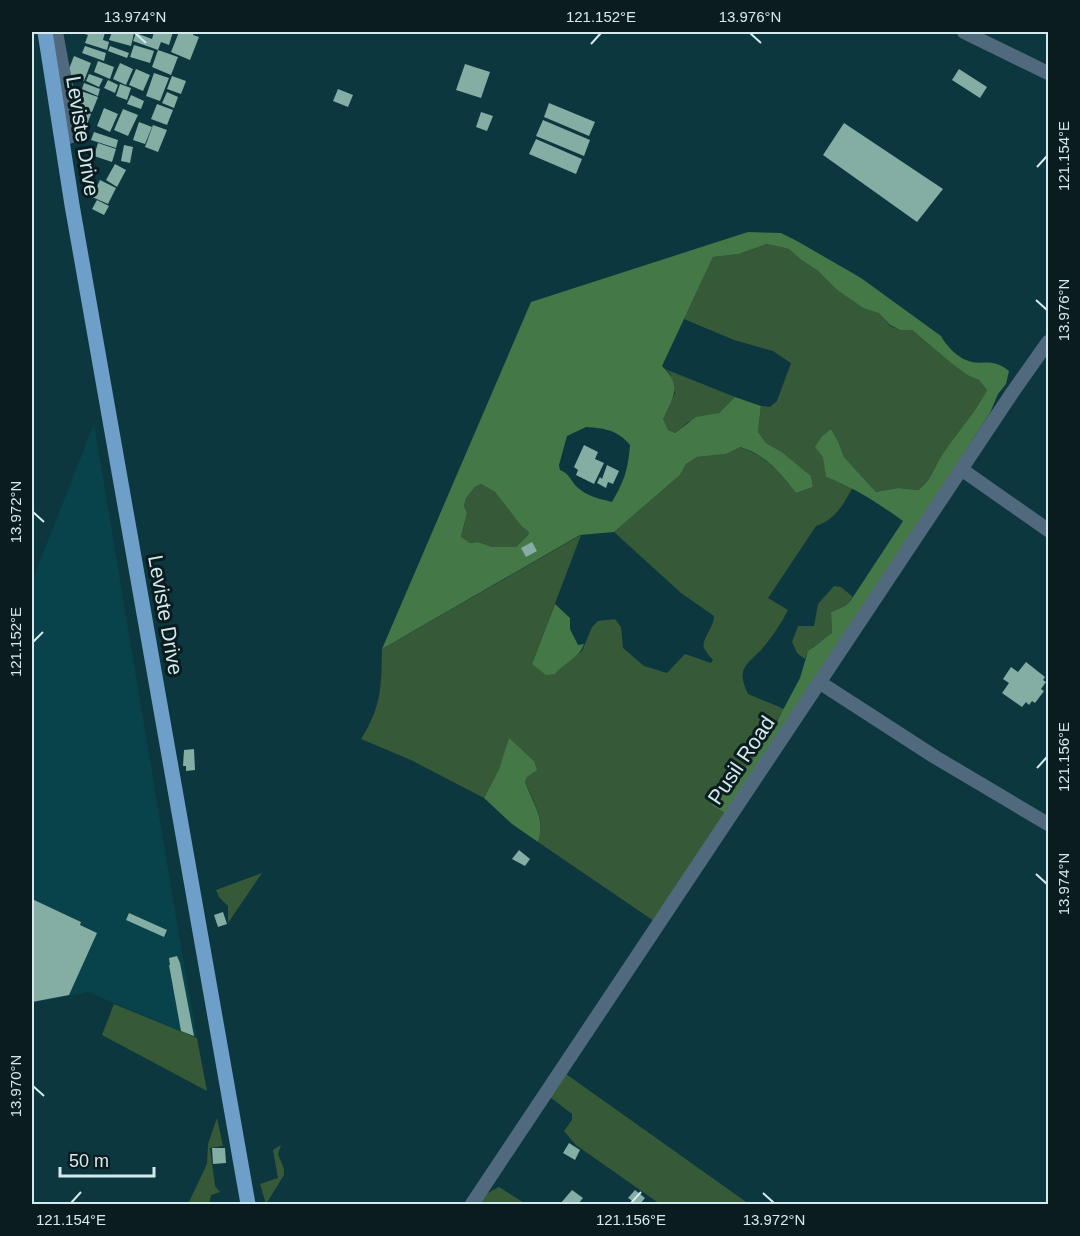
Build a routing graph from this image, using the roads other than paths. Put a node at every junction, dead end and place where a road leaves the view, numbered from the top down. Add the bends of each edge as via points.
1 (45, 32) edge
2 (56, 32) edge
3 (964, 32) edge
4 (1048, 73) edge
5 (62, 139) junction
6 (1048, 342) edge
7 (962, 469) junction
8 (1048, 530) edge
9 (819, 682) junction
10 (1048, 824) edge
11 (248, 1204) edge
12 (472, 1204) edge

1 - 5 main road, Leviste Drive
2 - 5 street via 73,124 71,136
3 - 4 street
5 - 11 main road, Leviste Drive
6 - 7 street, Pusil Road
7 - 8 street
7 - 9 street, Pusil Road
9 - 10 street
9 - 12 street, Pusil Road

